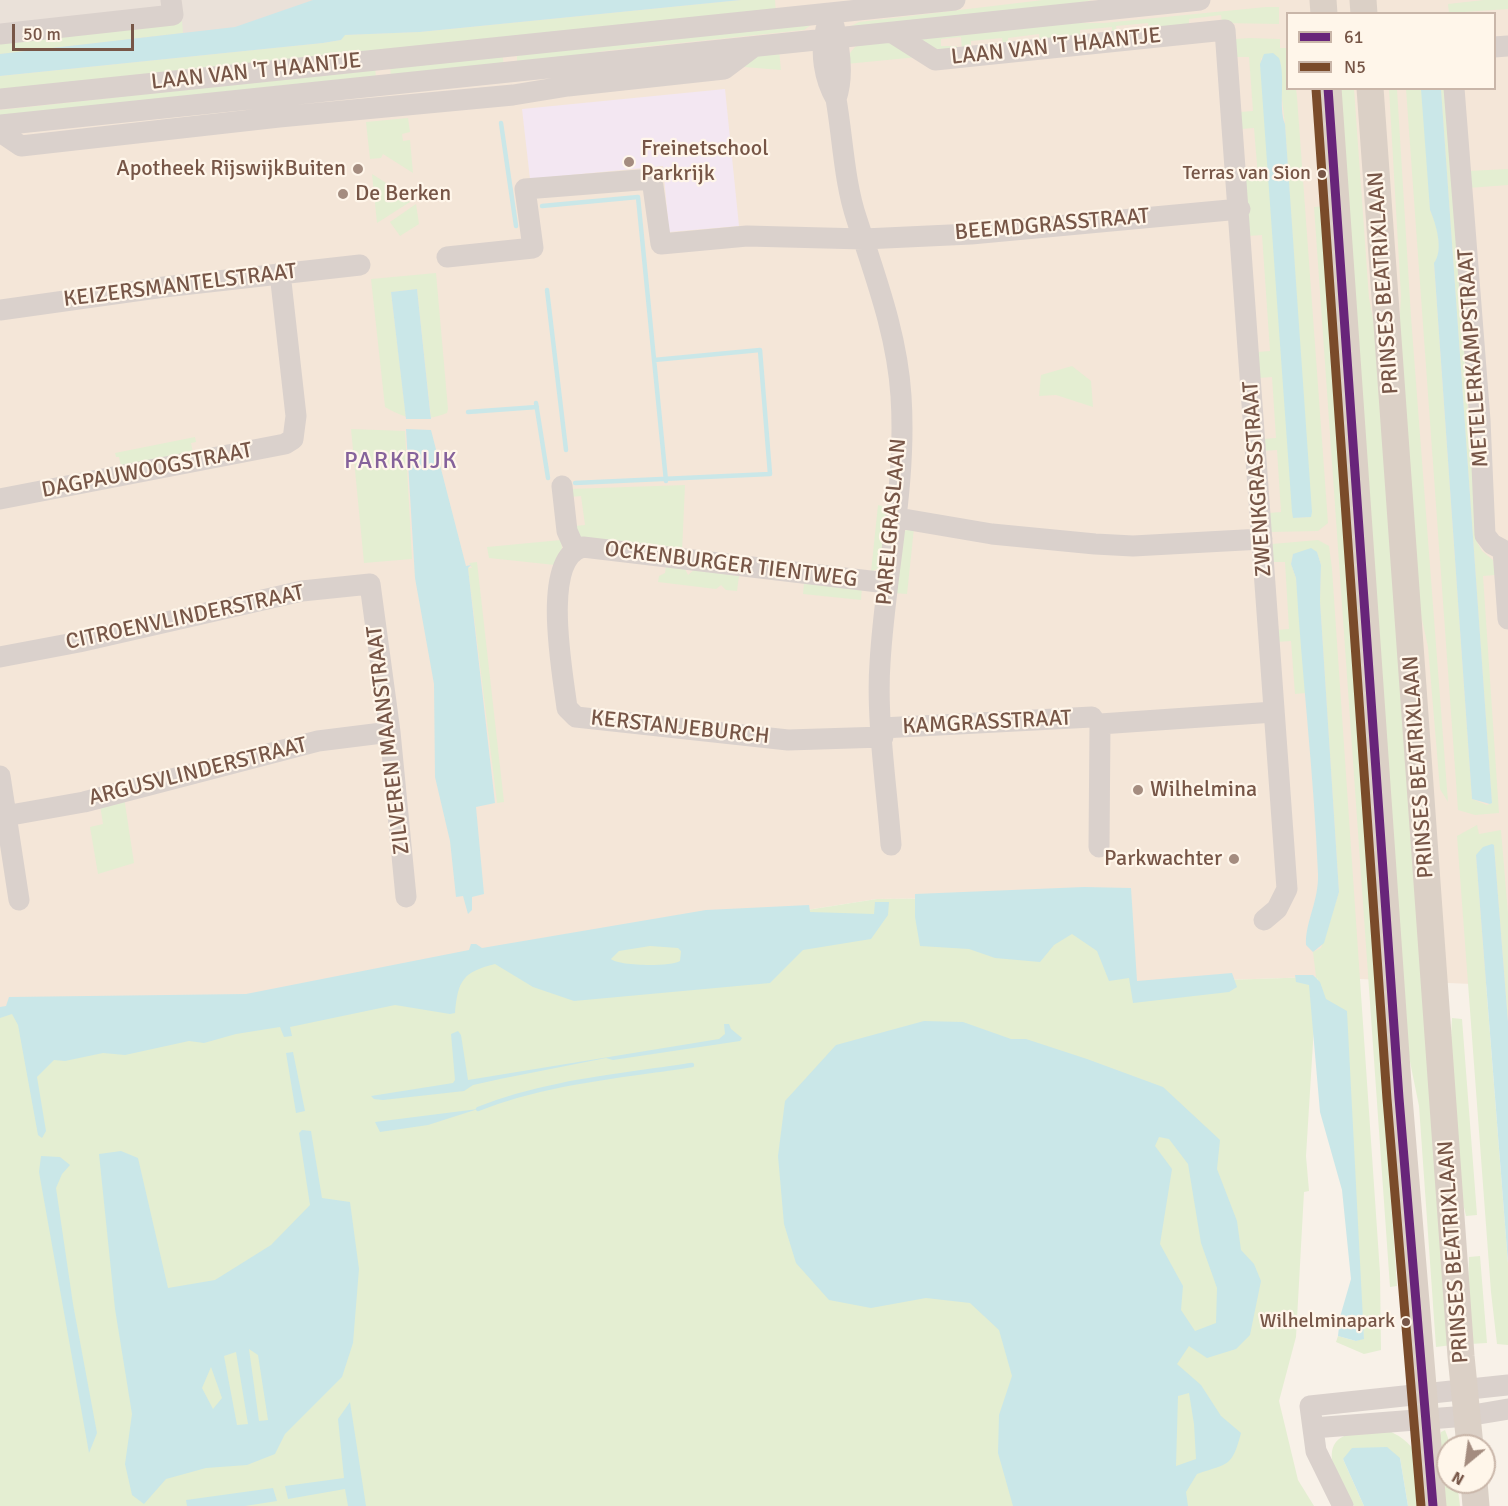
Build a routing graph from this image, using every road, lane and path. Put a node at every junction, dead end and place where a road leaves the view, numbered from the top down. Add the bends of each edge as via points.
1 (955, 0) edge
2 (1200, 0) edge
3 (172, 7) edge
4 (830, 7) edge
5 (1225, 30) joint
6 (0, 34) edge
7 (894, 34) junction
8 (830, 40) junction
9 (512, 45) junction
10 (753, 48) junction
11 (382, 58) junction
12 (510, 71) junction
13 (385, 84) junction
14 (1328, 90) edge
15 (1370, 90) edge
16 (1454, 90) edge
17 (300, 92) junction
18 (541, 92) junction
19 (0, 99) edge
20 (279, 117) junction
21 (0, 125) edge
22 (0, 132) edge
23 (1240, 210) junction
24 (864, 239) junction
25 (447, 256) dead end
26 (360, 265) dead end
27 (280, 273) junction
28 (0, 310) edge
29 (562, 486) dead end
30 (0, 499) edge
31 (898, 518) junction
32 (1262, 539) junction
33 (575, 549) junction
34 (1505, 549) edge
35 (887, 583) junction
36 (370, 584) joint
37 (1508, 619) edge
38 (0, 657) edge
39 (1274, 712) junction
40 (1096, 721) junction
41 (390, 732) junction
42 (883, 733) junction
43 (0, 776) edge
44 (3, 816) edge
45 (891, 845) dead end
46 (1099, 847) dead end
47 (406, 897) dead end
48 (19, 900) dead end
49 (1264, 920) dead end
50 (1508, 1385) edge
51 (1464, 1389) junction
52 (1423, 1407) junction
53 (1508, 1409) edge
54 (1467, 1416) junction
55 (1312, 1428) junction
56 (1469, 1434) edge
57 (1343, 1506) edge
58 (1433, 1506) edge

1 - 4 street, LAAN VAN 'T HAANTJE
2 - 7 street, LAAN VAN 'T HAANTJE
3 - 6 street
4 - 8 street
4 - 9 street, LAAN VAN 'T HAANTJE
5 - 7 street, LAAN VAN 'T HAANTJE via 935,60
5 - 23 street, ZWENKGRASSTRAAT
7 - 8 street, LAAN VAN 'T HAANTJE
8 - 10 street, LAAN VAN 'T HAANTJE
8 - 24 street, PARELGRASLAAN via 828,86 836,99 854,209
9 - 11 street, LAAN VAN 'T HAANTJE
9 - 12 street via 508,56
10 - 12 street, LAAN VAN 'T HAANTJE
10 - 18 street via 724,69
11 - 13 street
11 - 19 street, LAAN VAN 'T HAANTJE
12 - 13 street, LAAN VAN 'T HAANTJE
12 - 18 street
13 - 17 street, LAAN VAN 'T HAANTJE
14 - 52 main road, PRINSES BEATRIXLAAN
15 - 51 main road, PRINSES BEATRIXLAAN
16 - 34 street, METELERKAMPSTRAAT via 1485,535 1492,544
17 - 20 street, LAAN VAN 'T HAANTJE
17 - 21 street, LAAN VAN 'T HAANTJE
18 - 20 street
20 - 22 street via 21,146
23 - 24 street, BEEMDGRASSTRAAT via 1076,226
23 - 32 street, ZWENKGRASSTRAAT
24 - 25 street, BEEMDGRASSTRAAT via 747,236 661,244 652,179 525,189 533,248
24 - 31 street, PARELGRASLAAN via 879,280 899,376
26 - 27 street, KEIZERSMANTELSTRAAT
27 - 28 street, KEIZERSMANTELSTRAAT
27 - 30 street, DAGPAUWOOGSTRAAT via 296,416 293,439 285,444
29 - 33 street via 567,531
31 - 32 street via 992,534 1095,544 1133,546
31 - 35 street, PARELGRASLAAN
32 - 39 street, ZWENKGRASSTRAAT
33 - 35 street, OCKENBURGER TIENTWEG via 595,548
33 - 42 street, KERSTANJEBURCH via 562,564 556,618 570,713 576,717 788,740
34 - 37 street, METELERKAMPSTRAAT
35 - 42 street, PARELGRASLAAN via 879,666
36 - 38 street, CITROENVLINDERSTRAAT via 302,591
36 - 41 street, ZILVEREN MAANSTRAAT
39 - 40 street, KAMGRASSTRAAT
39 - 49 street, ZWENKGRASSTRAAT via 1287,889 1277,909
40 - 42 street, KAMGRASSTRAAT
40 - 46 street
41 - 44 street, ARGUSVLINDERSTRAAT via 321,741 84,802
41 - 47 street, ZILVEREN MAANSTRAAT
42 - 45 street, PARELGRASLAAN
43 - 44 street
44 - 48 street
50 - 51 street
51 - 52 street
51 - 54 main road, PRINSES BEATRIXLAAN
52 - 54 street
52 - 55 street
52 - 55 street via 1310,1406
52 - 58 main road, PRINSES BEATRIXLAAN
53 - 54 street
54 - 56 main road, PRINSES BEATRIXLAAN
55 - 57 street via 1316,1451

